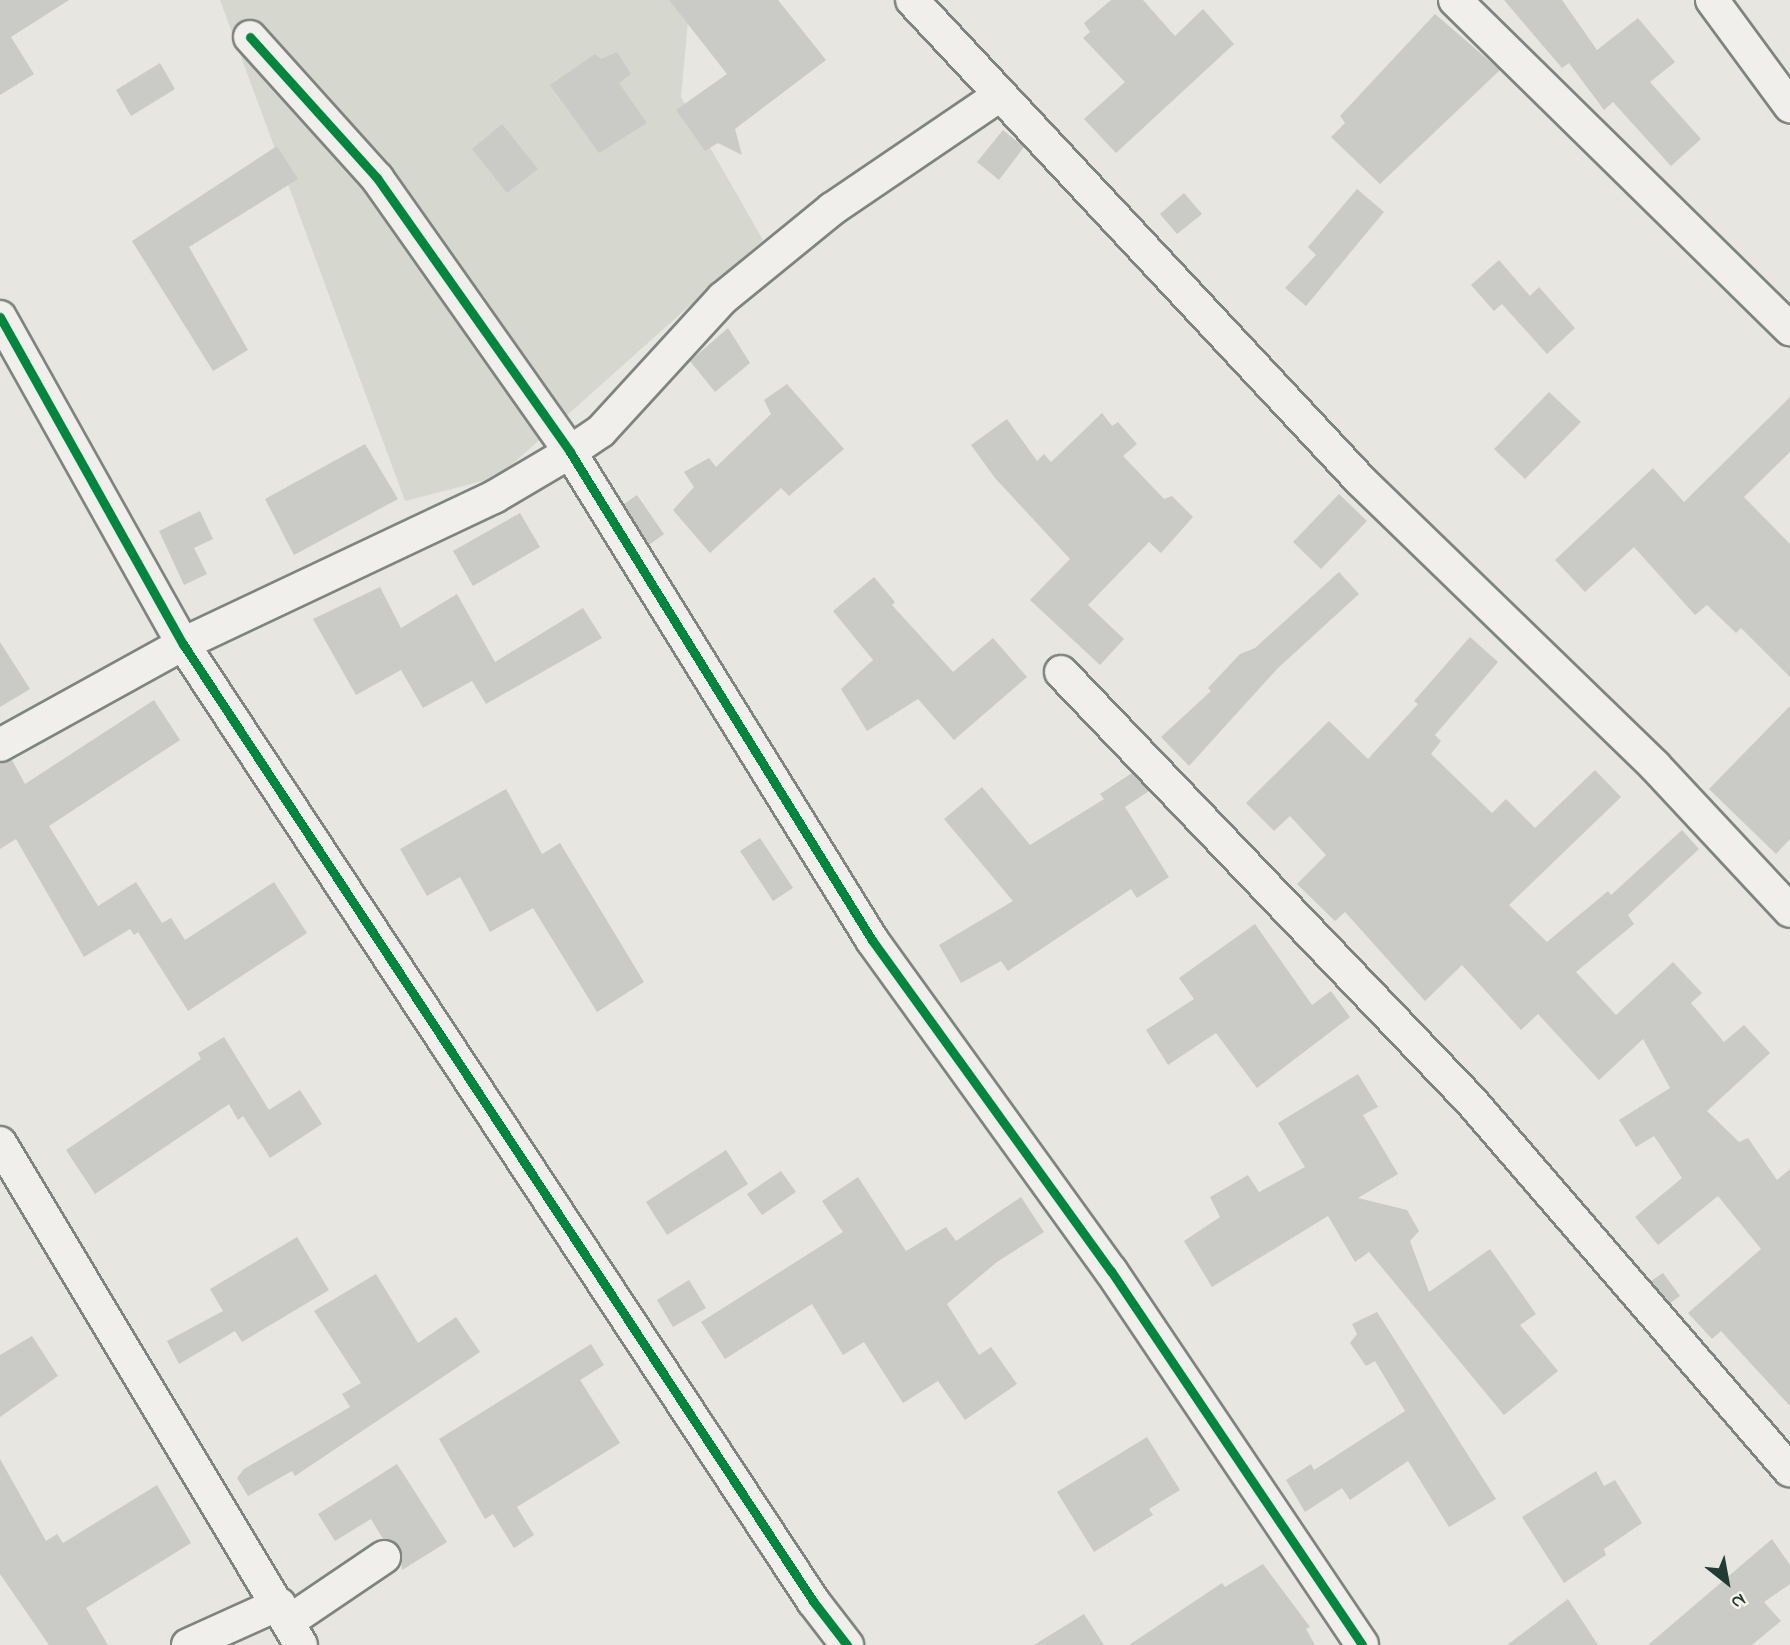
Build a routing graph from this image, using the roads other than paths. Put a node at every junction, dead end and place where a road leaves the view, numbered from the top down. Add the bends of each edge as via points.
1 (912, 0) edge
2 (1455, 0) edge
3 (1712, 0) edge
4 (250, 37) dead end
5 (1000, 95) junction
6 (1790, 106) edge
7 (0, 317) edge
8 (1790, 329) edge
9 (570, 452) junction
10 (183, 644) junction
11 (1061, 672) dead end
12 (0, 745) edge
13 (1790, 911) edge
14 (0, 1143) edge
15 (1790, 1470) edge
16 (384, 1557) dead end
17 (289, 1624) edge
18 (188, 1645) edge
19 (847, 1645) edge
20 (1362, 1645) edge

1 - 5 street
2 - 8 street
3 - 6 street
4 - 9 street via 377,178
5 - 9 street via 832,209 723,298 601,431
5 - 13 street via 1361,481 1655,766
7 - 10 street
9 - 10 street via 494,496
9 - 20 street via 872,940 1111,1271
10 - 12 street
10 - 19 street via 805,1589
11 - 15 street via 1471,1101
14 - 17 street
16 - 17 street
17 - 18 street

